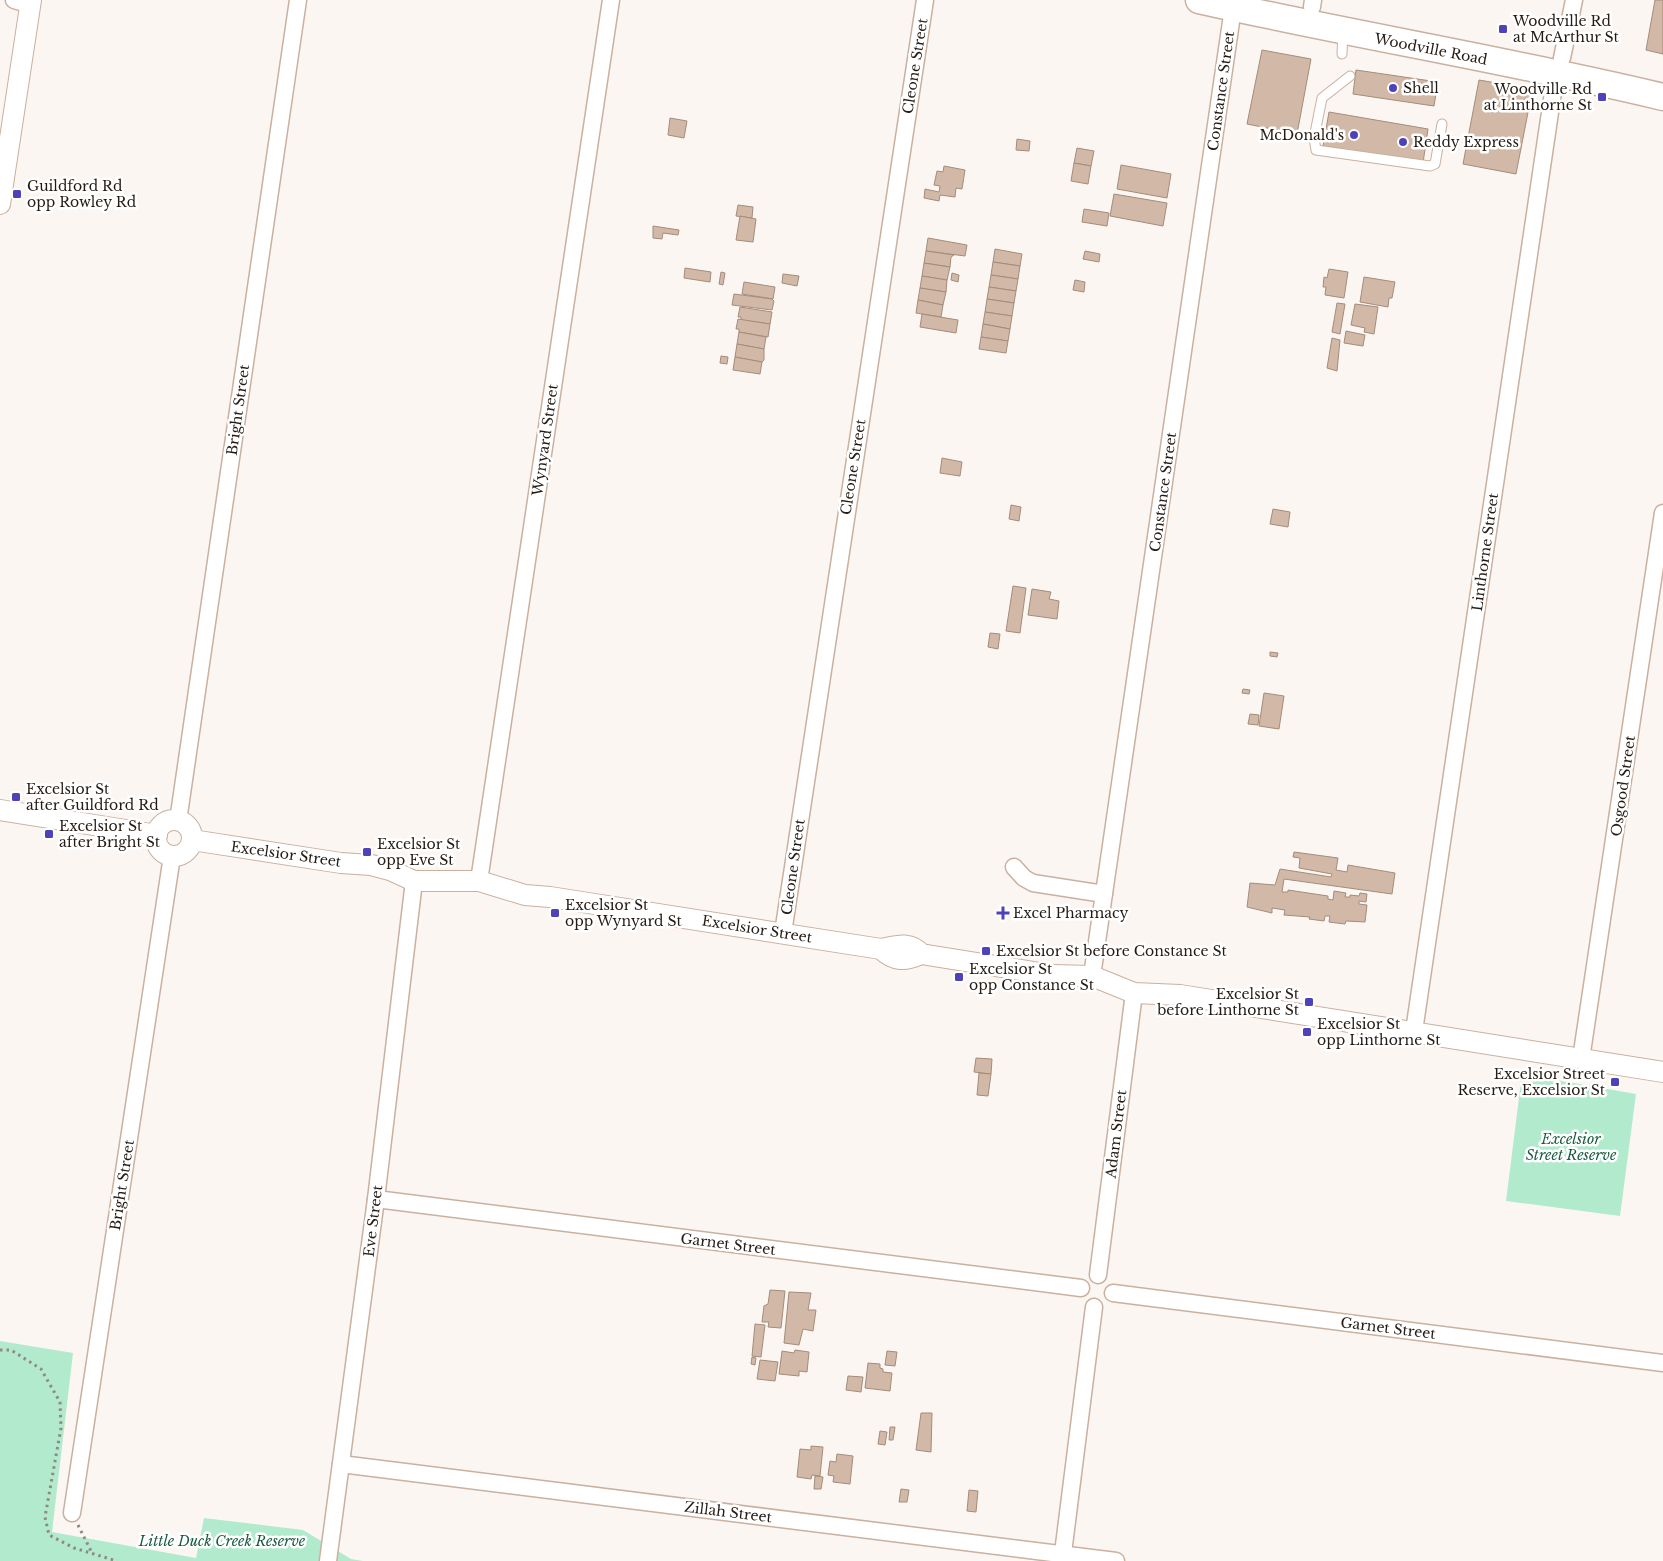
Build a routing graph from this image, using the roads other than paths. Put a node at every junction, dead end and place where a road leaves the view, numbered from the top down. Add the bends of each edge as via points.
1 (298, 0) edge
2 (611, 0) edge
3 (925, 0) edge
4 (1199, 0) edge
5 (1280, 0) edge
6 (1574, 0) edge
7 (25, 2) edge
8 (1312, 3) edge
9 (1234, 8) junction
10 (1559, 65) junction
11 (1350, 76) dead end
12 (1663, 78) edge
13 (1663, 97) edge
14 (1442, 124) dead end
15 (0, 204) edge
16 (1663, 513) edge
17 (0, 810) edge
18 (178, 821) junction
19 (157, 835) junction
20 (192, 840) junction
21 (172, 856) junction
22 (1014, 867) dead end
23 (414, 881) junction
24 (479, 881) junction
25 (1104, 894) junction
26 (783, 934) junction
27 (1092, 976) junction
28 (1134, 993) junction
29 (1414, 1031) junction
30 (1581, 1059) junction
31 (1663, 1072) edge
32 (376, 1200) junction
33 (1098, 1275) junction
34 (1081, 1288) junction
35 (1113, 1292) junction
36 (1094, 1307) junction
37 (1663, 1362) edge
38 (341, 1464) junction
39 (72, 1513) road end
40 (1062, 1558) edge
41 (328, 1561) edge
42 (1116, 1561) edge

1 - 18 street, Bright Street
2 - 24 street, Wynyard Street
3 - 26 street, Cleone Street
4 - 9 main road, Woodville Road
5 - 8 main road, Woodville Road
6 - 10 street, Linthorne Street
7 - 15 street
8 - 10 main road, Woodville Road
9 - 10 main road, Woodville Road via 1343,43
9 - 25 street, Constance Street
10 - 12 main road, Woodville Road
10 - 13 main road, Woodville Road
10 - 29 street, Linthorne Street
11 - 14 lane via 1322,98 1314,138 1316,150 1430,166 1435,164
16 - 30 street, Osgood Street
17 - 19 street
18 - 19 street via 164,823
18 - 20 street via 188,827
19 - 21 street via 160,848
20 - 21 street via 185,852
20 - 23 street, Excelsior Street via 371,865
21 - 39 street, Bright Street
22 - 25 street via 1033,883
23 - 24 street, Excelsior Street
23 - 32 street, Eve Street
24 - 26 street, Excelsior Street via 525,895
25 - 27 street, Constance Street
26 - 27 street, Excelsior Street via 881,949 912,946 921,954 1052,975
27 - 28 street, Excelsior Street
28 - 29 street, Excelsior Street via 1180,995
28 - 33 street, Adam Street
29 - 30 street, Excelsior Street
30 - 31 street, Excelsior Street
32 - 34 street, Garnet Street
32 - 38 street, Eve Street
33 - 34 street via 1089,1277
33 - 35 street via 1107,1279
34 - 36 street via 1085,1302
35 - 36 street via 1108,1302
35 - 37 street, Garnet Street
36 - 40 street
38 - 40 street, Zillah Street
38 - 41 street, Eve Street
40 - 42 street, Zillah Street

